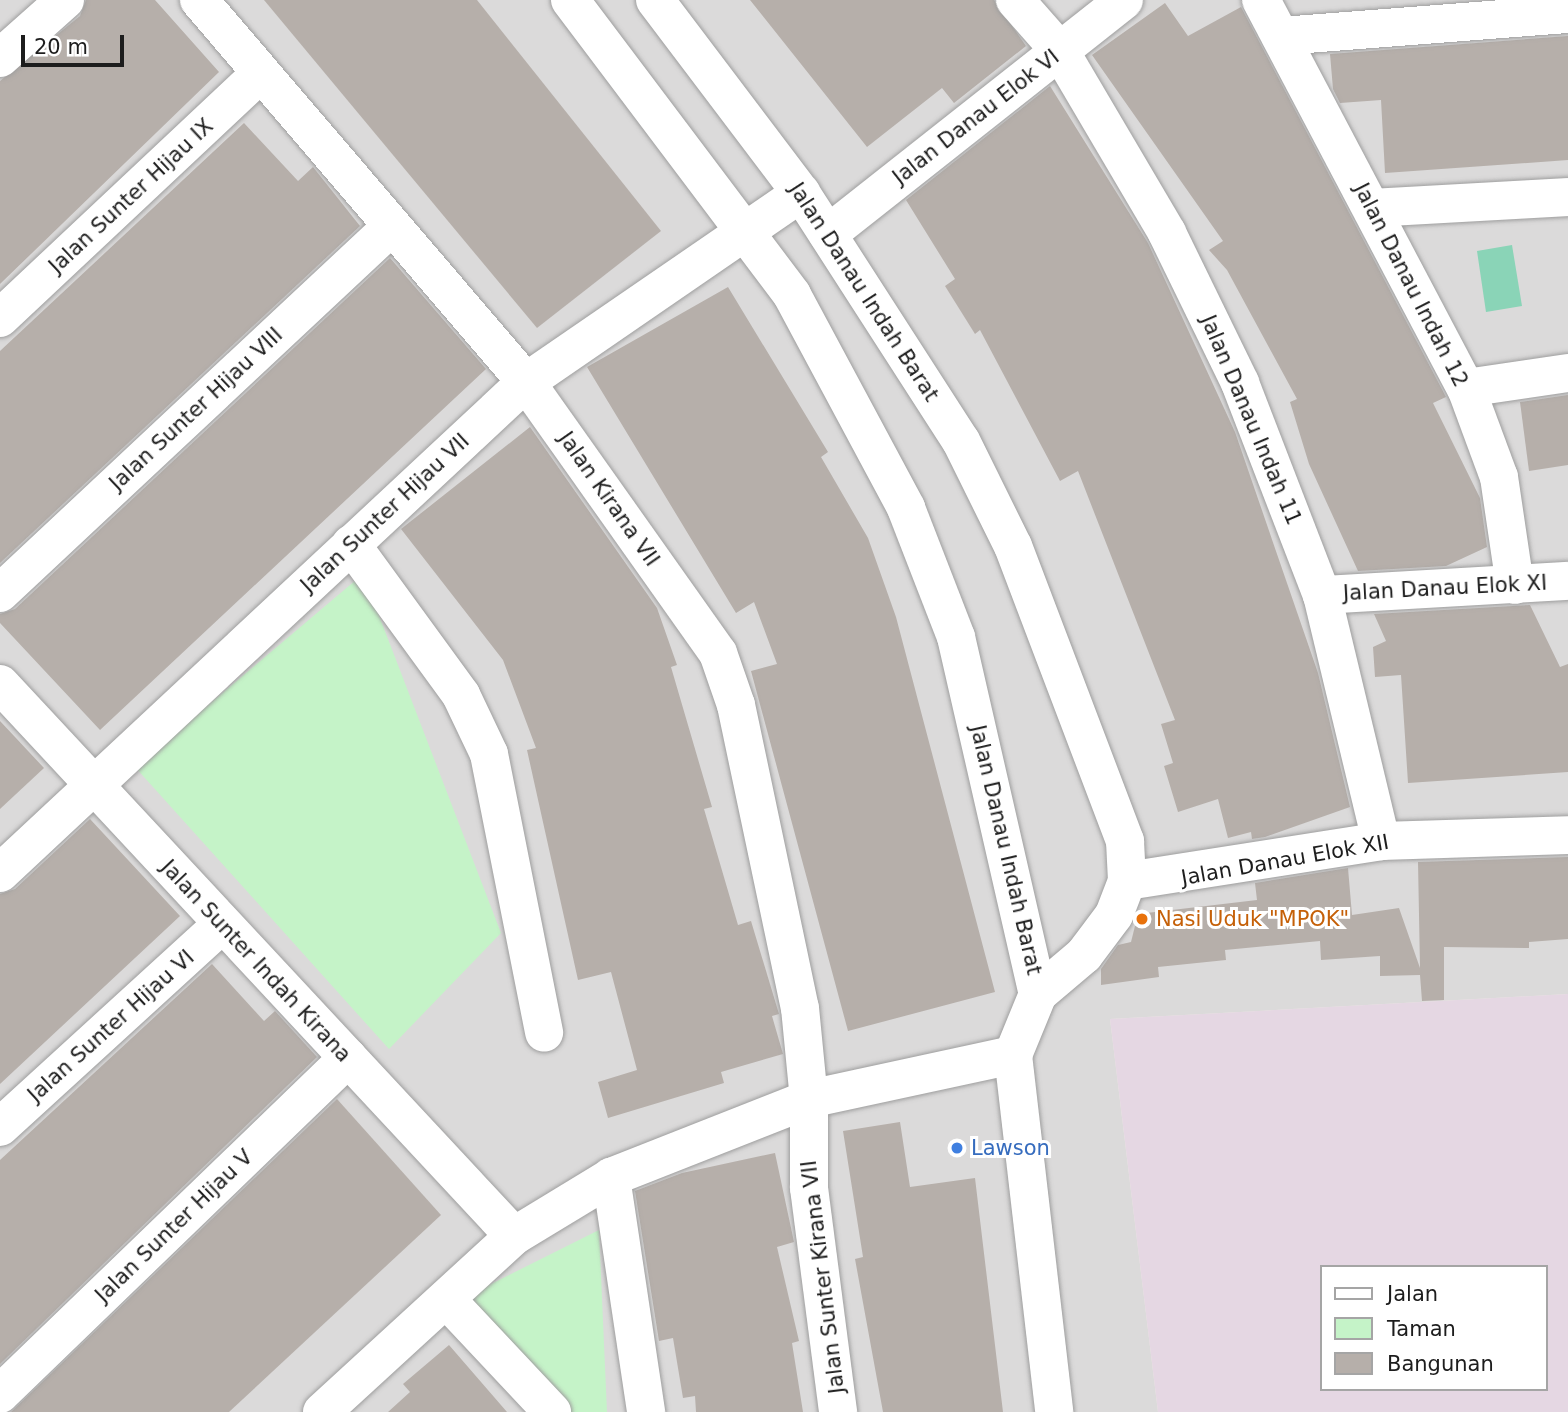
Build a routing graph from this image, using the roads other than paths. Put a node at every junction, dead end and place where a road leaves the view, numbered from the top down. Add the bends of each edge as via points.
1 (65, 0) edge
2 (199, 0) edge
3 (570, 0) edge
4 (655, 0) edge
5 (1015, 0) edge
6 (1124, 0) edge
7 (1261, 0) edge
8 (1568, 13) edge
9 (1281, 36) junction
10 (1060, 51) junction
11 (0, 58) edge
12 (261, 73) junction
13 (801, 193) junction
14 (1568, 197) edge
15 (1372, 208) junction
16 (392, 226) junction
17 (747, 229) junction
18 (828, 234) junction
19 (0, 318) edge
20 (1568, 373) edge
21 (526, 382) junction
22 (1466, 388) junction
23 (351, 544) junction
24 (1568, 581) edge
25 (1515, 585) junction
26 (0, 593) edge
27 (1322, 595) junction
28 (0, 684) edge
29 (95, 788) junction
30 (1568, 835) edge
31 (1381, 841) junction
32 (0, 873) edge
33 (1127, 881) junction
34 (222, 924) junction
35 (1038, 994) junction
36 (544, 1034) dead end
37 (1013, 1055) junction
38 (348, 1058) junction
39 (809, 1099) junction
40 (0, 1127) edge
41 (611, 1177) junction
42 (514, 1236) junction
43 (446, 1299) junction
44 (0, 1394) edge
45 (323, 1412) edge
46 (552, 1412) edge
47 (646, 1412) edge
48 (838, 1412) edge
49 (1054, 1412) edge

1 - 11 street
2 - 12 street, Jalan Kirana VII
3 - 17 street, Jalan Danau Indah Barat
4 - 13 street, Jalan Danau Indah Barat
5 - 10 street, Jalan Danau Indah 11
6 - 10 street, Jalan Danau Elok VI
7 - 9 street, Jalan Danau Indah 12
8 - 9 street
9 - 15 street, Jalan Danau Indah 12
10 - 18 street, Jalan Danau Elok VI
10 - 27 street, Jalan Danau Indah 11 via 1202,303
12 - 16 street, Jalan Kirana VII
12 - 19 street, Jalan Sunter Hijau IX
13 - 17 street, Jalan Sunter Hijau VII
13 - 18 street, Jalan Danau Indah Barat
14 - 15 street
15 - 22 street, Jalan Danau Indah 12
16 - 21 street, Jalan Kirana VII
16 - 26 street, Jalan Sunter Hijau VIII
17 - 21 street, Jalan Sunter Hijau VII
17 - 35 street, Jalan Danau Indah Barat via 832,363 931,568 956,638
18 - 33 street, Jalan Danau Indah Barat via 961,441 1013,546 1125,841
20 - 22 street
21 - 23 street, Jalan Sunter Hijau VII
21 - 39 street, Jalan Kirana VII via 709,637 727,676 800,1008
22 - 25 street, Jalan Danau Indah 12 via 1499,477
23 - 29 street, Jalan Sunter Hijau VII
23 - 36 street via 461,695 489,754
24 - 25 street, Jalan Danau Elok XI
25 - 27 street, Jalan Danau Elok XI
27 - 31 street, Jalan Danau Indah 11
28 - 29 street, Jalan Sunter Indah Kirana
29 - 32 street, Jalan Sunter Hijau VII
29 - 34 street, Jalan Sunter Indah Kirana
30 - 31 street, Jalan Danau Elok XII
31 - 33 street, Jalan Danau Elok XII
33 - 35 street, Jalan Danau Indah Barat via 1101,936
34 - 38 street, Jalan Sunter Indah Kirana
34 - 40 street, Jalan Sunter Hijau VI
35 - 37 street
37 - 39 street
37 - 49 street
38 - 42 street, Jalan Sunter Indah Kirana
38 - 44 street, Jalan Sunter Hijau V
39 - 41 street
39 - 48 street, Jalan Sunter Kirana VII via 809,1188
41 - 42 street
41 - 47 street
42 - 43 street
43 - 45 street
43 - 46 street

